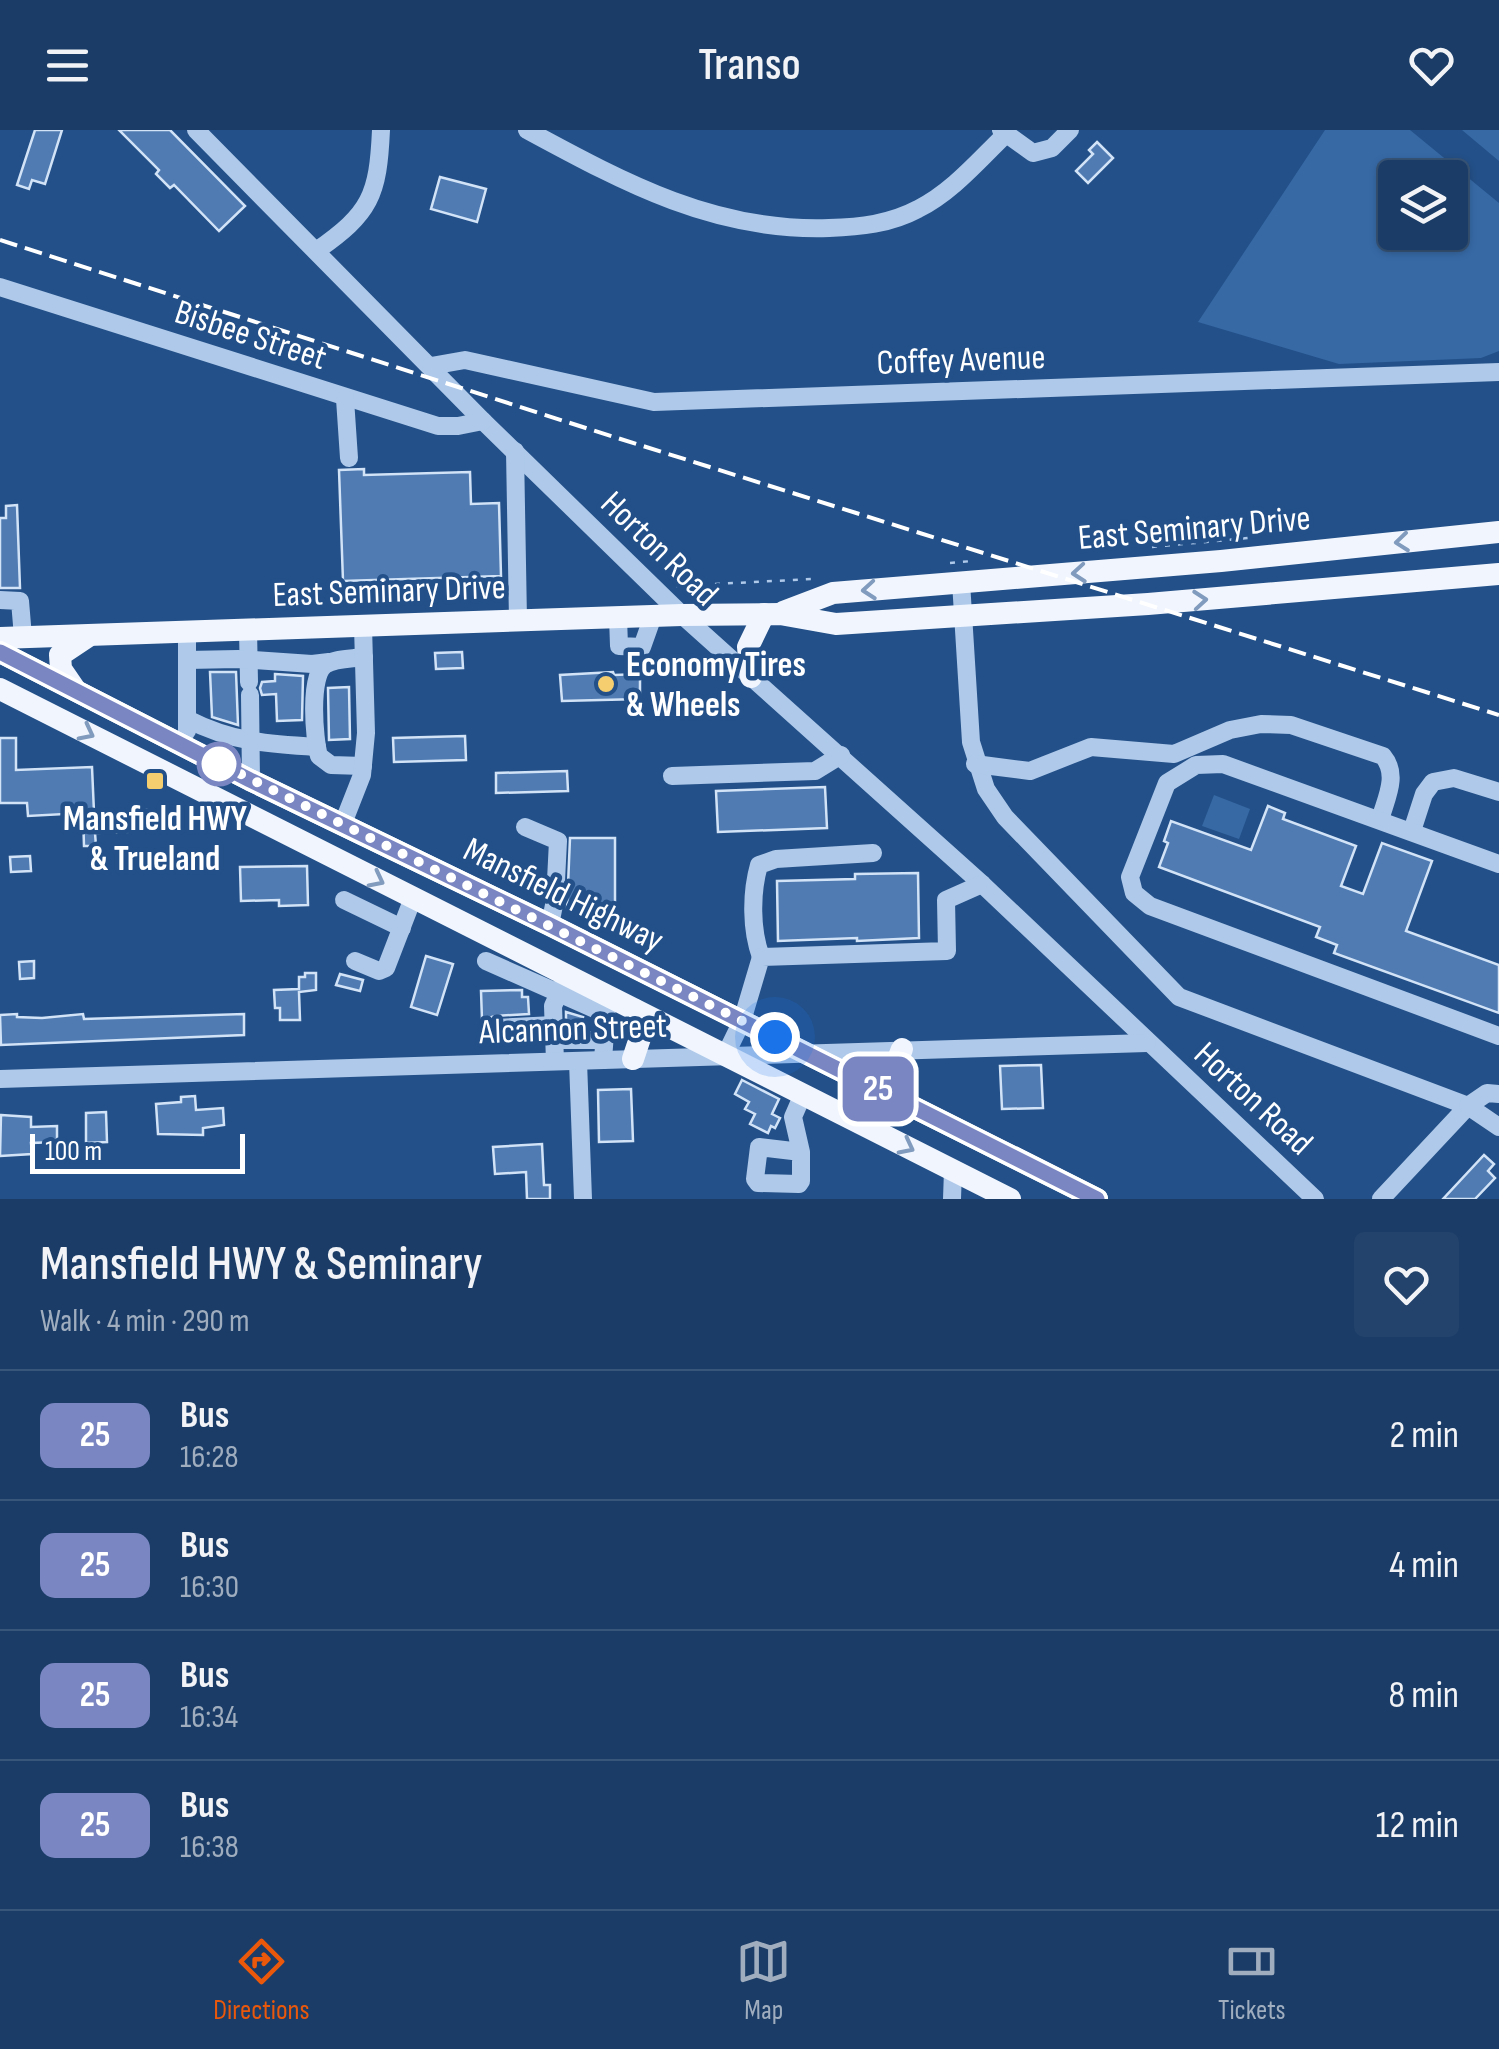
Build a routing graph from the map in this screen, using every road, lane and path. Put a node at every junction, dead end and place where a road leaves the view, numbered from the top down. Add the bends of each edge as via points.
1 (196, 130) edge
2 (381, 130) edge
3 (527, 130) edge
4 (1070, 130) edge
5 (1003, 132) edge
6 (316, 251) junction
7 (0, 287) edge
8 (432, 366) junction
9 (1499, 372) edge
10 (346, 398) junction
11 (484, 421) junction
12 (515, 452) junction
13 (349, 458) dead end
14 (1499, 532) edge
15 (1354, 547) junction
16 (1499, 574) edge
17 (962, 582) junction
18 (1358, 586) junction
19 (0, 600) edge
20 (772, 614) junction
21 (682, 615) junction
22 (964, 616) junction
23 (518, 620) junction
24 (362, 626) junction
25 (248, 629) junction
26 (187, 631) junction
27 (92, 634) junction
28 (12, 638) edge
29 (0, 652) edge
30 (364, 657) junction
31 (187, 660) junction
32 (249, 662) junction
33 (330, 662) junction
34 (751, 676) junction
35 (0, 688) edge
36 (74, 688) junction
37 (187, 719) junction
38 (250, 744) junction
39 (186, 746) junction
40 (316, 747) junction
41 (842, 755) junction
42 (976, 764) junction
43 (363, 766) junction
44 (672, 776) dead end
45 (251, 781) junction
46 (1499, 792) edge
47 (1380, 820) junction
48 (342, 826) junction
49 (525, 828) dead end
50 (1412, 831) junction
51 (873, 853) dead end
52 (1499, 864) edge
53 (982, 884) junction
54 (413, 898) junction
55 (344, 900) dead end
56 (550, 925) junction
57 (402, 928) junction
58 (761, 957) junction
59 (355, 960) dead end
60 (486, 961) dead end
61 (563, 985) junction
62 (607, 1005) junction
63 (635, 1010) junction
64 (742, 1021) junction
65 (496, 1028) dead end
66 (554, 1032) junction
67 (1499, 1036) edge
68 (604, 1040) junction
69 (1147, 1043) junction
70 (902, 1049) junction
71 (808, 1053) junction
72 (725, 1056) junction
73 (634, 1059) junction
74 (578, 1060) junction
75 (603, 1060) junction
76 (555, 1062) junction
77 (0, 1079) edge
78 (802, 1094) junction
79 (1499, 1094) edge
80 (904, 1103) junction
81 (1468, 1106) junction
82 (1499, 1127) edge
83 (801, 1152) dead end
84 (953, 1170) junction
85 (582, 1199) edge
86 (952, 1199) edge
87 (1010, 1199) edge
88 (1097, 1199) edge
89 (1315, 1199) edge
90 (1382, 1199) edge

1 - 6 street, Horton Road
2 - 6 street via 376,187 353,220
3 - 5 street via 676,202 743,224 796,229 902,216 947,190
4 - 5 street via 1034,154
6 - 8 street, Horton Road
7 - 10 street, Bisbee Street
8 - 9 street, Coffey Avenue via 465,360 654,402
8 - 11 street, Horton Road
10 - 11 street, Bisbee Street via 438,426
10 - 13 street
11 - 12 street, Horton Road
12 - 21 street, Horton Road
12 - 23 street
14 -> 15 main road, East Seminary Drive
15 -> 17 main road, East Seminary Drive
15 - 18 main road
16 - 18 main road, East Seminary Drive
17 -> 20 main road, East Seminary Drive via 833,593
17 - 22 street
22 -> 18 main road, East Seminary Drive
19 - 28 street via 20,601
20 - 21 main road, East Seminary Drive
20 - 22 main road, East Seminary Drive via 836,624
20 - 34 main road via 748,647
21 - 23 main road, East Seminary Drive
21 - 34 street, Horton Road
22 - 42 street
23 - 24 main road, East Seminary Drive
24 - 25 main road, East Seminary Drive
24 - 30 street
25 - 26 main road, East Seminary Drive
25 - 32 street
26 - 27 main road, East Seminary Drive
26 - 31 street
27 - 28 main road, East Seminary Drive
27 - 36 main road via 60,655 60,669
29 - 36 main road, Mansfield Highway
30 - 33 street
30 - 43 street
31 - 32 street
31 - 37 street
32 - 33 street
32 - 38 street
33 - 40 street via 314,685
34 - 41 street, Horton Road
35 -> 54 main road, Mansfield Highway
36 - 39 main road, Mansfield Highway
37 - 38 street
37 - 39 street
38 - 40 street
38 - 45 street
39 - 45 main road, Mansfield Highway
40 - 43 street via 332,765
41 - 44 street via 815,771
41 - 53 street, Horton Road
42 - 47 street via 1030,771 1091,747 1174,754 1230,730 1291,725 1383,756 1392,778
42 - 81 street via 1005,817 1179,997
43 - 48 street
45 - 48 main road, Mansfield Highway
46 - 50 street via 1454,778 1433,782
47 - 50 street
47 - 67 street via 1224,764 1196,765 1167,783 1130,877 1134,893 1150,906
48 - 56 main road, Mansfield Highway
49 - 56 street via 558,841
50 - 52 street
51 - 58 street via 759,865 755,942
53 - 58 street via 946,900 947,951
53 - 69 street, Horton Road
54 - 57 street
54 - 61 main road, Mansfield Highway
55 - 57 street
56 - 64 main road, Mansfield Highway
57 - 59 street via 386,968
58 - 64 street
60 - 61 street
61 - 62 main road, Mansfield Highway
61 - 66 street via 553,1006
62 - 63 main road, Mansfield Highway
62 - 68 street
63 - 72 main road, Mansfield Highway
63 - 73 main road via 643,1029
64 - 71 main road, Mansfield Highway
64 - 72 street
65 - 66 street
66 - 68 street
66 - 76 street
68 - 75 street
69 - 70 street, Alcannon Street
69 - 89 street, Horton Road
70 - 71 street, Alcannon Street
70 - 80 main road via 895,1067
71 - 72 street, Alcannon Street
71 - 80 main road, Mansfield Highway
72 - 73 street, Alcannon Street
72 - 78 main road, Mansfield Highway
73 - 75 street, Alcannon Street
74 - 75 street, Alcannon Street
74 - 76 street, Alcannon Street
74 - 85 street
76 - 77 street, Alcannon Street
78 - 83 street via 793,1118
78 -> 84 main road, Mansfield Highway
79 - 81 street via 1487,1093
80 - 88 main road, Mansfield Highway
81 - 82 street
81 - 90 street
84 - 86 street
84 - 87 main road, Mansfield Highway

